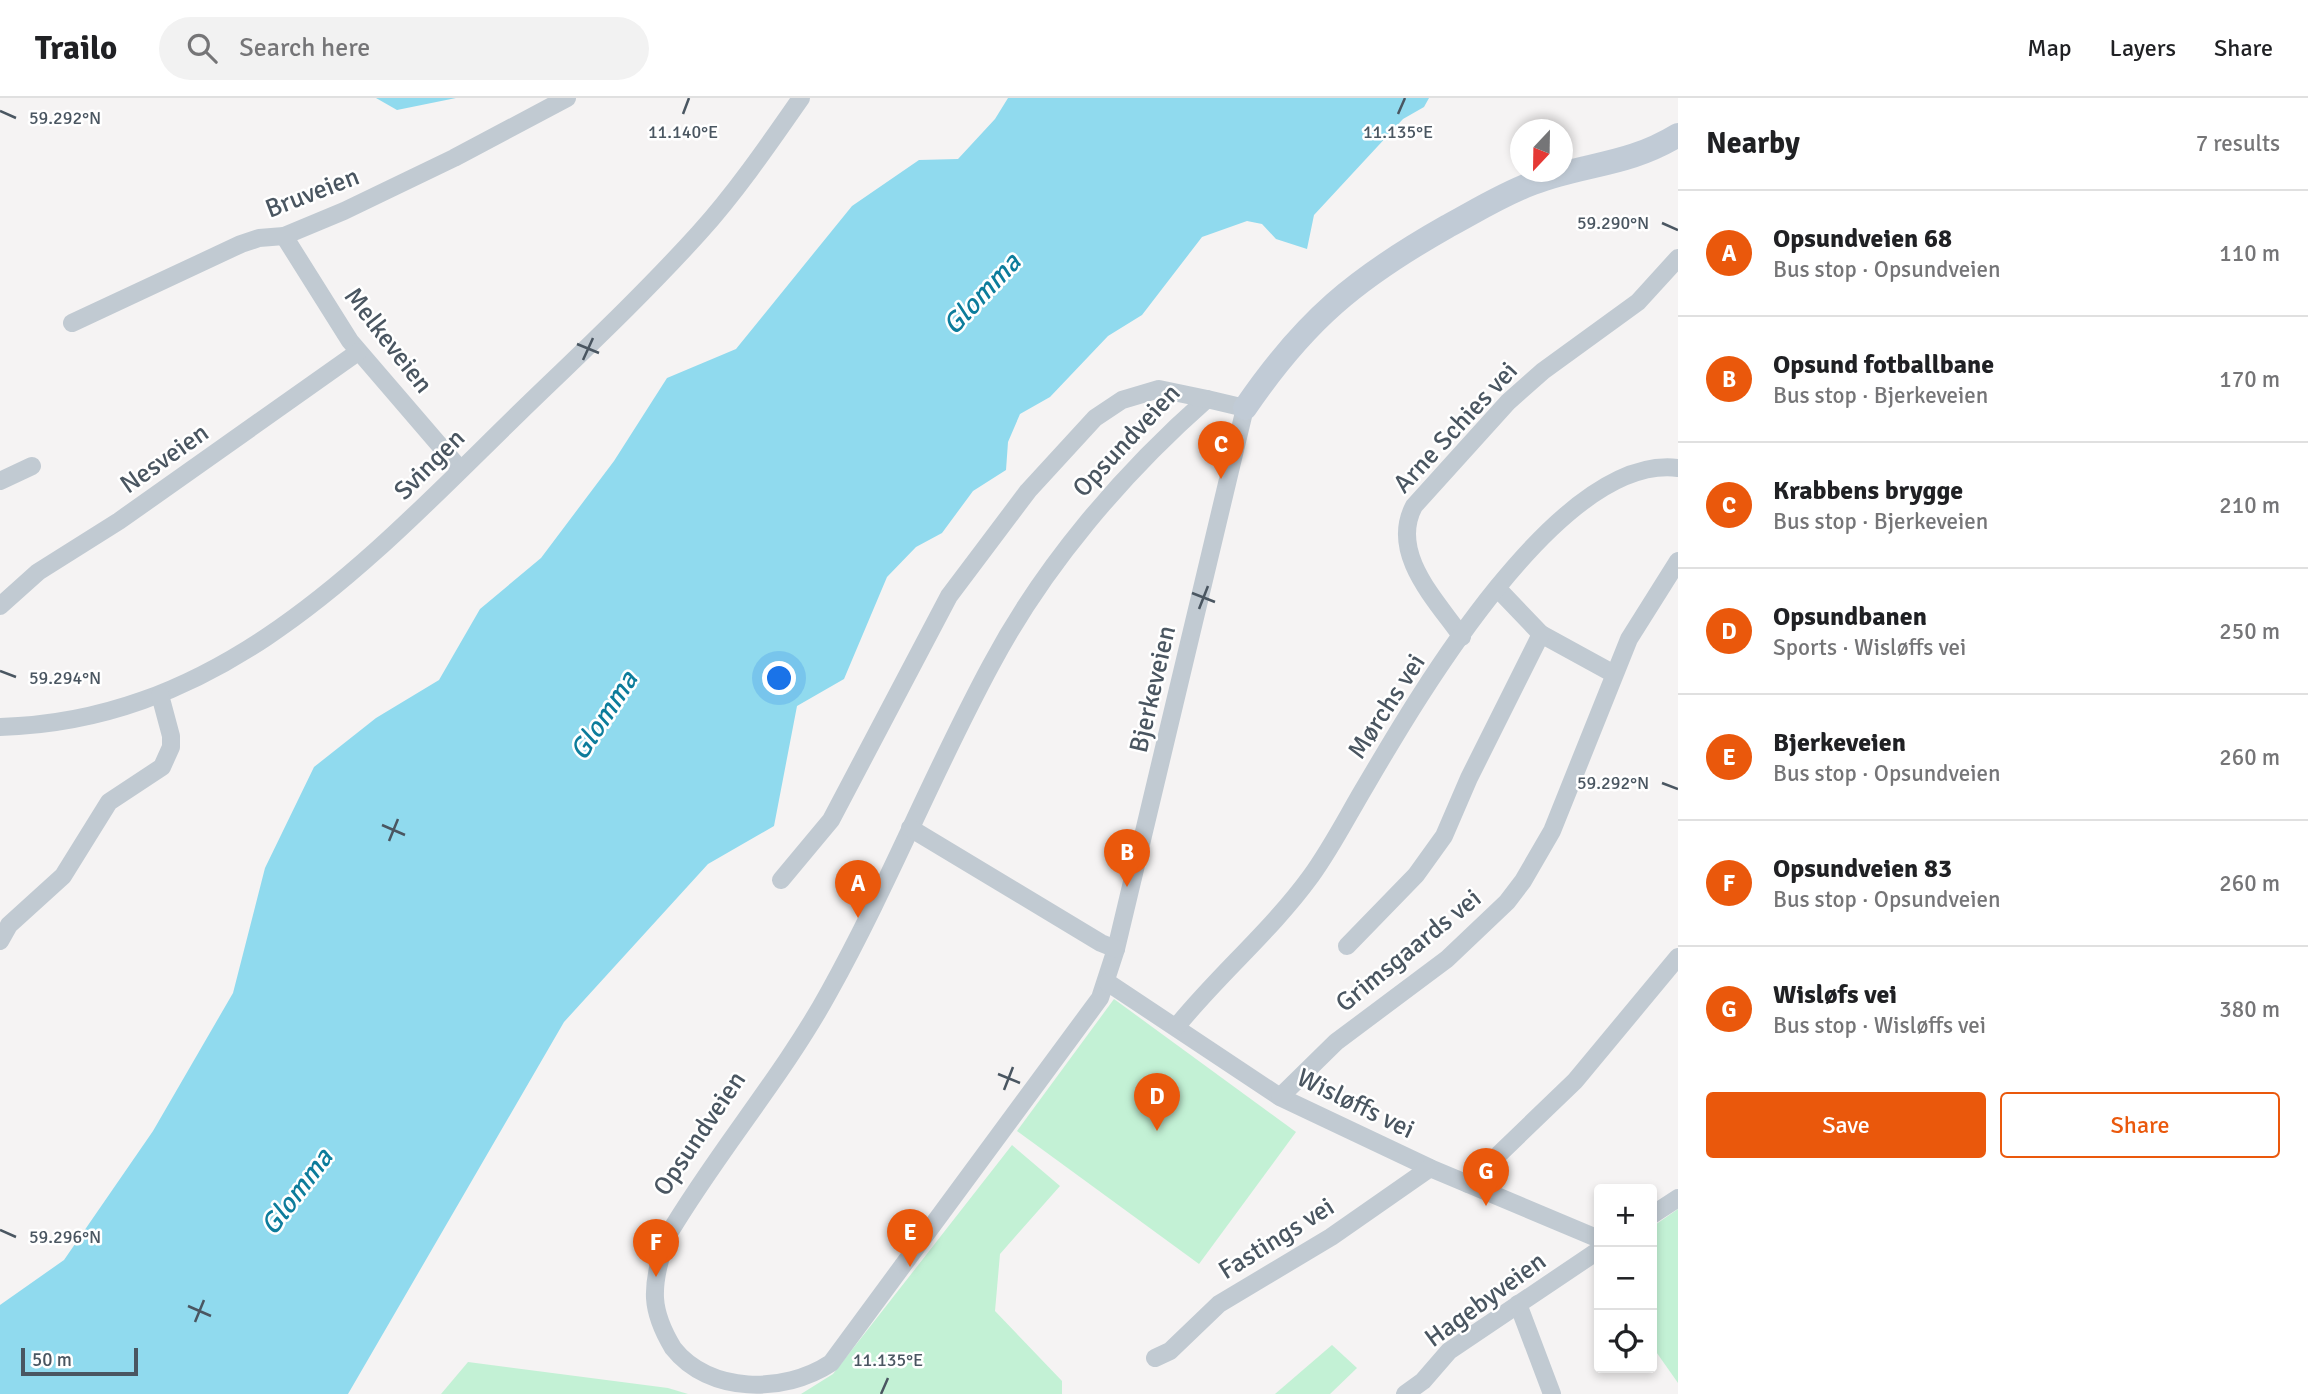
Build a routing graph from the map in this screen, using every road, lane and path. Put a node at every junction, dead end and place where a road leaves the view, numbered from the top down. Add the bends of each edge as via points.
1 (567, 98) edge
2 (801, 98) edge
3 (1678, 135) edge
4 (284, 236) junction
5 (1678, 258) edge
6 (72, 323) dead end
7 (358, 352) junction
8 (1207, 399) junction
9 (1245, 408) junction
10 (32, 466) dead end
11 (1678, 468) edge
12 (460, 469) junction
13 (0, 481) edge
14 (1678, 561) edge
15 (1498, 589) junction
16 (0, 606) edge
17 (1541, 634) junction
18 (1462, 637) junction
19 (1614, 674) junction
20 (160, 695) junction
21 (0, 727) edge
22 (910, 828) junction
23 (780, 880) dead end
24 (0, 941) edge
25 (1347, 946) dead end
26 (1116, 949) junction
27 (1678, 957) edge
28 (1107, 982) junction
29 (1177, 1026) junction
30 (1279, 1097) junction
31 (1430, 1168) junction
32 (1468, 1184) junction
33 (1678, 1198) edge
34 (1657, 1212) edge
35 (1594, 1237) edge
36 (1594, 1253) edge
37 (1518, 1304) junction
38 (1156, 1358) dead end
39 (1405, 1394) edge
40 (1552, 1394) edge

1 - 4 street, Bruveien via 402,184
2 - 12 street, Svingen via 699,232
3 - 9 street via 1622,162 1530,183 1385,262 1348,289 1290,346
4 - 6 street, Bruveien via 241,244
4 - 7 street, Melkeveien
5 - 18 street, Arne Schies vei via 1638,302 1508,402 1414,506 1405,527 1407,547 1418,574
7 - 12 street, Melkeveien
7 - 16 street, Nesveien via 119,521 38,572
8 - 9 street, Opsundveien
8 - 22 street, Opsundveien via 1116,492 1052,568 992,664
8 - 23 street via 1159,389 1122,400 1094,418 1028,491 949,596 831,820
9 - 26 street, Bjerkeveien
10 - 13 street
11 - 15 street, Mørchs vei via 1658,467 1625,475 1592,493 1537,541
12 - 20 street, Svingen via 326,596 217,667
14 - 19 street, Grimsgaards vei via 1636,628
15 - 17 street
15 - 18 street, Mørchs vei
17 - 19 street
17 - 25 street, Grimsgaards vei via 1444,836 1416,875
18 - 29 street, Mørchs vei via 1401,727 1313,874
19 - 30 street, Grimsgaards vei via 1552,831 1507,902 1447,959 1336,1042
20 - 21 street, Svingen via 60,722
20 - 24 street via 171,736 162,767 109,802 63,876 15,920
22 - 26 street
22 - 28 street, Opsundveien via 829,993 668,1235 658,1270 657,1310 668,1340 694,1373 720,1389 764,1394 801,1385 831,1363 1069,1044
26 - 28 street, Bjerkeveien
27 - 32 street via 1575,1081
28 - 29 street, Wisløffs vei
29 - 30 street, Wisløffs vei
30 - 31 street, Wisløffs vei
31 - 32 street, Wisløffs vei
31 - 38 street, Fastings vei via 1331,1237 1219,1304 1170,1351
32 - 35 street, Wisløffs vei
33 - 34 street
36 - 37 street, Hagebyveien
37 - 39 street, Hagebyveien via 1449,1351
37 - 40 street

